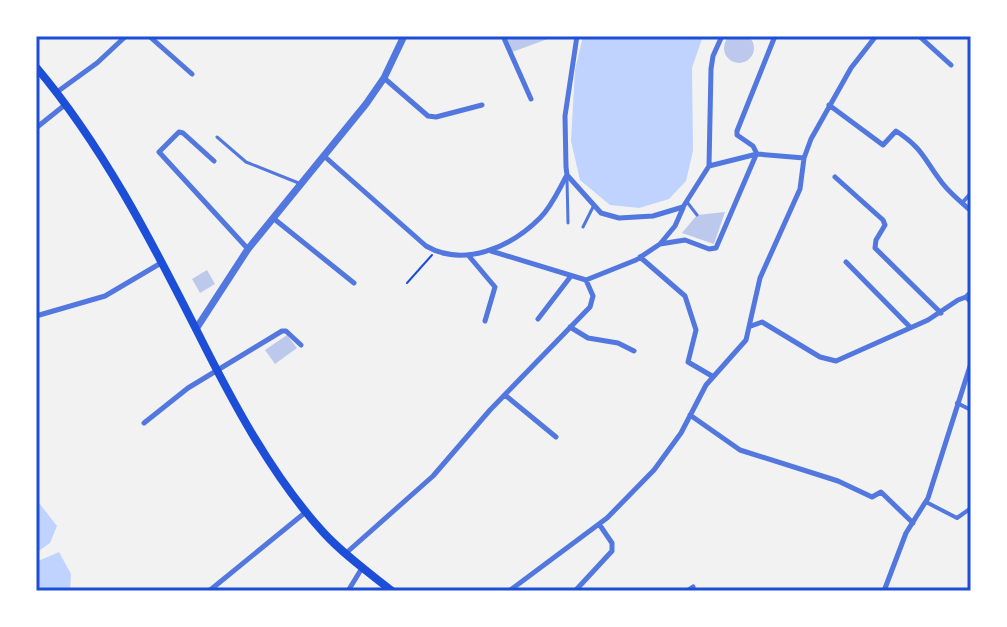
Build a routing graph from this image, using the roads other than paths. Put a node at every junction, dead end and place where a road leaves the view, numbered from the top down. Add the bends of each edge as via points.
1 (126, 36) edge
2 (149, 36) edge
3 (404, 36) edge
4 (503, 36) edge
5 (577, 36) edge
6 (722, 36) edge
7 (775, 36) edge
8 (876, 36) edge
9 (919, 36) edge
10 (951, 65) dead end
11 (36, 67) edge
12 (192, 74) dead end
13 (384, 78) junction
14 (57, 92) junction
15 (531, 99) dead end
16 (66, 104) junction
17 (482, 105) dead end
18 (829, 105) junction
19 (36, 128) edge
20 (217, 137) dead end
21 (757, 154) junction
22 (324, 156) junction
23 (804, 158) junction
24 (214, 161) dead end
25 (709, 166) junction
26 (567, 175) junction
27 (835, 177) dead end
28 (301, 184) junction
29 (971, 193) edge
30 (962, 203) junction
31 (685, 204) junction
32 (594, 205) junction
33 (971, 211) edge
34 (697, 215) dead end
35 (273, 218) junction
36 (568, 223) dead end
37 (583, 227) dead end
38 (660, 244) junction
39 (248, 249) junction
40 (491, 251) junction
41 (467, 254) junction
42 (640, 257) junction
43 (846, 262) dead end
44 (161, 263) junction
45 (571, 276) junction
46 (586, 280) junction
47 (354, 283) dead end
48 (971, 292) edge
49 (968, 300) edge
50 (941, 313) junction
51 (36, 316) edge
52 (538, 319) dead end
53 (485, 321) dead end
54 (570, 327) junction
55 (750, 327) junction
56 (910, 328) junction
57 (196, 329) junction
58 (301, 345) dead end
59 (634, 351) dead end
60 (971, 363) edge
61 (217, 372) junction
62 (712, 376) junction
63 (505, 395) junction
64 (957, 403) junction
65 (971, 410) edge
66 (690, 415) junction
67 (144, 423) dead end
68 (556, 437) dead end
69 (926, 502) junction
70 (971, 508) edge
71 (307, 511) junction
72 (913, 523) junction
73 (599, 524) junction
74 (345, 554) junction
75 (362, 568) junction
76 (209, 591) edge
77 (348, 591) edge
78 (392, 591) edge
79 (509, 591) edge
80 (575, 591) edge
81 (884, 591) edge

1 - 14 street
2 - 12 street
3 - 13 street
4 - 15 street
5 - 26 street via 565,116
6 - 25 street via 711,69
7 - 21 street via 737,131
8 - 18 street
9 - 10 street
11 - 14 main road
13 - 17 street via 428,116
13 - 22 street
14 - 16 main road
16 - 19 street
16 - 44 main road
18 - 23 street
18 - 30 street via 883,145 896,131 902,135 924,152
20 - 28 lane via 246,162
21 - 23 street
21 - 25 street
21 - 38 street via 716,248 685,240
22 - 28 street
22 - 41 street via 426,246
23 - 55 street via 800,189 760,278
24 - 39 street via 179,132 159,152
25 - 31 street
26 - 32 street
26 - 36 lane
26 - 40 street via 541,217
27 - 50 street via 883,220 875,248
28 - 35 street
29 - 30 street
30 - 33 street
31 - 32 street via 653,216 619,218
31 - 34 lane
31 - 38 street
32 - 37 lane
35 - 39 street
35 - 47 street
38 - 42 street
39 - 57 street
40 - 41 street
40 - 45 street
41 - 53 street via 495,287
42 - 46 street
42 - 62 street via 685,296 696,330 688,362
43 - 56 street
44 - 51 street via 105,296
44 - 57 main road
45 - 46 street
45 - 52 street
46 - 54 street via 593,301
48 - 49 street
49 - 50 street via 958,300
50 - 56 street
54 - 59 street
54 - 63 street
55 - 56 street via 762,322 832,361
55 - 62 street via 746,340
57 - 61 main road
58 - 61 street via 282,331
60 - 64 street
61 - 67 street
61 - 71 main road
62 - 66 street
63 - 68 street
63 - 74 street via 433,476
64 - 65 street
64 - 69 street
66 - 72 street via 740,450 872,497 881,492
66 - 73 street via 654,470
69 - 70 street via 957,518
69 - 72 street
71 - 74 main road
71 - 76 street
72 - 81 street
73 - 79 street
73 - 80 street via 612,551
74 - 75 main road
75 - 77 street
75 - 78 main road

